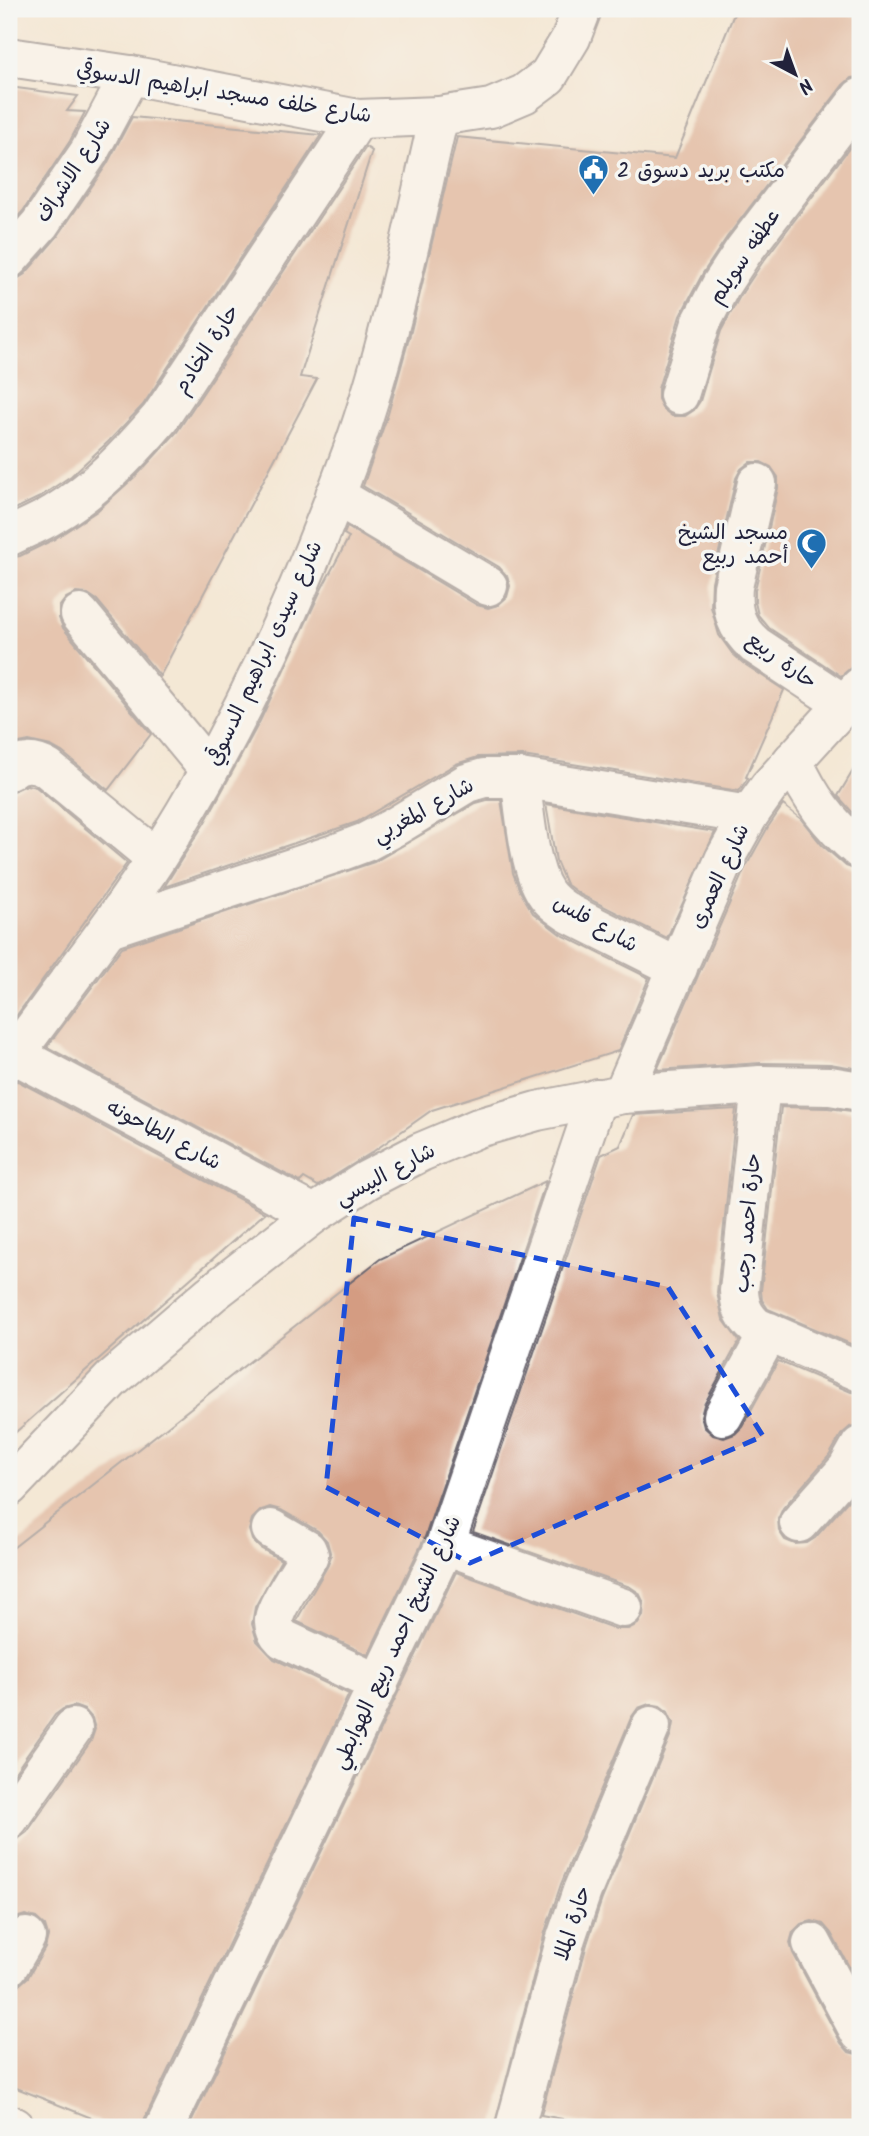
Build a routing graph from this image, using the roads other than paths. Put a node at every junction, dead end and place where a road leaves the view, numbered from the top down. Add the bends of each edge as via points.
1 (582, 9) edge
2 (9, 57) edge
3 (130, 75) junction
4 (860, 98) edge
5 (439, 116) junction
6 (358, 119) junction
7 (9, 259) edge
8 (679, 395) dead end
9 (757, 484) dead end
10 (335, 495) junction
11 (10, 537) edge
12 (488, 586) dead end
13 (80, 614) dead end
14 (852, 696) edge
15 (793, 760) junction
16 (209, 770) junction
17 (9, 771) edge
18 (520, 778) junction
19 (749, 815) junction
20 (860, 850) edge
21 (156, 858) junction
22 (109, 928) junction
23 (678, 968) junction
24 (12, 1057) edge
25 (761, 1085) junction
26 (860, 1091) edge
27 (610, 1096) junction
28 (314, 1214) junction
29 (769, 1332) junction
30 (860, 1372) edge
31 (723, 1416) dead end
32 (860, 1446) edge
33 (9, 1487) edge
34 (799, 1523) dead end
35 (271, 1529) dead end
36 (445, 1545) junction
37 (622, 1608) dead end
38 (379, 1684) junction
39 (651, 1726) dead end
40 (73, 1728) dead end
41 (9, 1819) edge
42 (812, 1943) dead end
43 (860, 2033) edge
44 (9, 2124) edge
45 (15, 2127) edge
46 (165, 2127) edge
47 (517, 2127) edge

1 - 5 street, شارع خلف مسجد ابراهيم الدسوقي via 548,76 524,94 491,108
2 - 3 street, شارع خلف مسجد ابراهيم الدسوقي
3 - 6 street, شارع خلف مسجد ابراهيم الدسوقي
3 - 7 street, شارع الاشراف via 89,152 40,224
4 - 8 street, عطفه سويلم via 721,285 701,323
5 - 6 street, شارع خلف مسجد ابراهيم الدسوقي
5 - 10 street, شارع سيدى ابراهيم الدسوقي via 388,335
6 - 11 street, حارة الخادم via 160,418 92,487 53,515
9 - 14 street, حارة ربيع via 733,587 735,620 755,645
10 - 12 street
10 - 16 street, شارع سيدى ابراهيم الدسوقي via 263,665
13 - 16 street
14 - 15 street, شارع العمرى
15 - 19 street, شارع العمرى
15 - 20 street via 820,811
16 - 21 street, شارع سيدى ابراهيم الدسوقي
17 - 21 street via 26,762 38,763
18 - 19 street, شارع المغربي
18 - 22 street, شارع المغربي via 467,783 366,842
18 - 23 street, شارع فلس via 534,865 546,895 570,914
19 - 23 street, شارع العمرى via 724,860
21 - 22 street, شارع سيدى ابراهيم الدسوقي
22 - 24 street, شارع سيدى ابراهيم الدسوقي
23 - 27 street, شارع العمرى
24 - 28 street, شارع الطاحونه
25 - 26 street, شارع البيسي
25 - 27 street, شارع البيسي
25 - 29 street, حارة احمد رجب via 739,1291 746,1318
27 - 28 street, شارع البيسي via 478,1128 367,1180
27 - 36 street, شارع الشيخ احمد ربيع الهوابطي
28 - 33 street, شارع البيسي via 112,1379
29 - 30 street, حارة احمد رجب
29 - 31 street
32 - 34 street via 847,1469
35 - 38 street via 309,1555 276,1614 278,1634
36 - 37 street
36 - 38 street, شارع الشيخ احمد ربيع الهوابطي
38 - 46 street, شارع الشيخ احمد ربيع الهوابطي
39 - 47 street, حارة الملا via 578,1902
40 - 41 street
42 - 43 street
44 - 45 street

